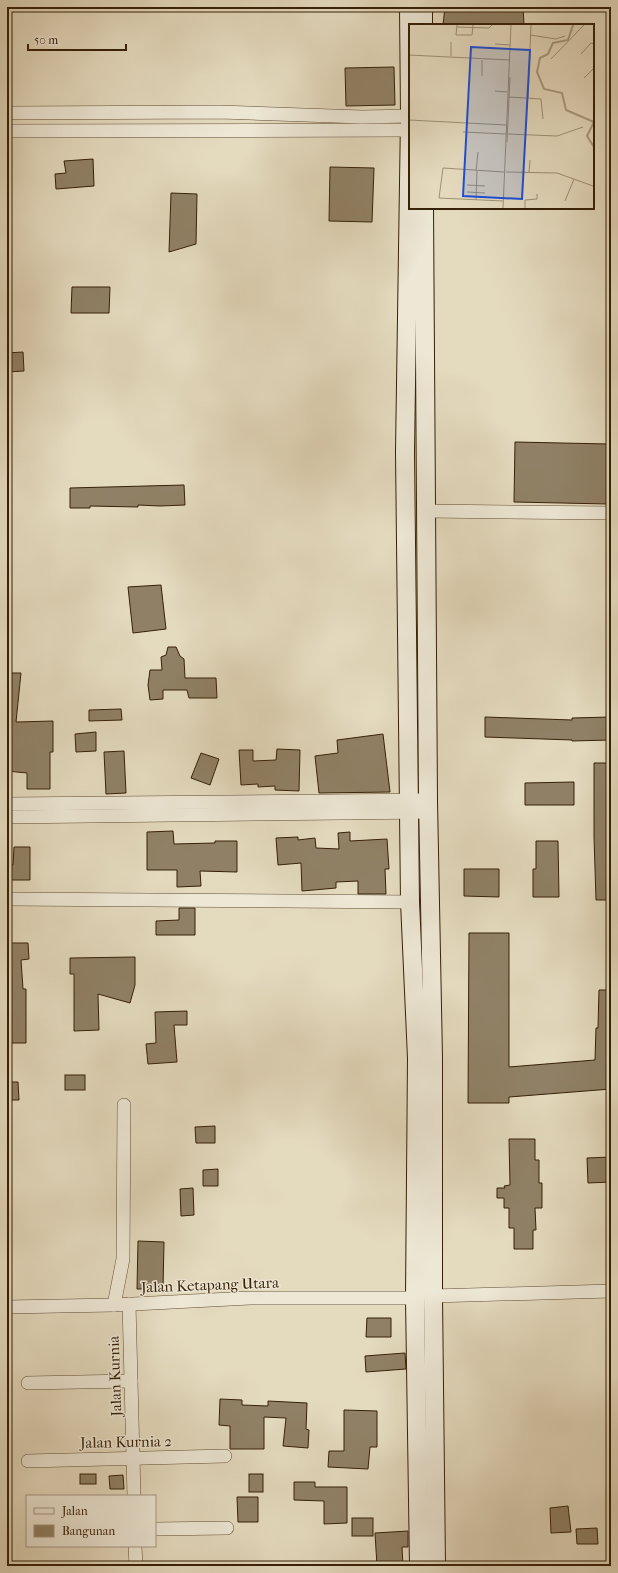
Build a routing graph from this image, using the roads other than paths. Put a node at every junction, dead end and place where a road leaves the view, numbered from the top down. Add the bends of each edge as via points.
1 (409, 7) edge
2 (423, 7) edge
3 (409, 24) edge
4 (424, 24) edge
5 (7, 113) edge
6 (409, 123) edge
7 (409, 123) edge
8 (7, 130) edge
9 (409, 189) edge
10 (424, 209) edge
11 (426, 511) junction
12 (611, 513) edge
13 (7, 804) edge
14 (428, 806) junction
15 (408, 807) junction
16 (7, 817) edge
17 (7, 899) edge
18 (410, 902) junction
19 (425, 1058) junction
20 (124, 1105) dead end
21 (611, 1291) edge
22 (433, 1296) junction
23 (415, 1298) junction
24 (114, 1304) junction
25 (129, 1304) junction
26 (7, 1307) edge
27 (131, 1381) junction
28 (28, 1383) dead end
29 (225, 1456) dead end
30 (133, 1458) junction
31 (28, 1461) dead end
32 (134, 1495) edge
33 (227, 1528) dead end
34 (156, 1529) edge
35 (135, 1547) edge
36 (136, 1566) edge
37 (419, 1566) edge
38 (436, 1566) edge

1 - 3 street
2 - 4 street
5 - 6 street via 220,112 362,117
7 - 8 street
9 - 15 street via 405,452
10 - 11 street
11 - 12 street
11 - 14 street
13 - 15 street
14 - 15 street
14 - 19 street
15 - 16 street
15 - 18 street
17 - 18 street
18 - 19 street
19 - 22 street
19 - 23 street
20 - 24 street via 122,1259
21 - 22 street
22 - 38 street
23 - 25 street, Jalan Ketapang Utara via 250,1298
23 - 37 street
24 - 25 street, Jalan Ketapang Utara
24 - 26 street, Jalan Ketapang Utara
25 - 27 street, Jalan Kurnia
27 - 28 street
27 - 30 street, Jalan Kurnia
29 - 30 street, Jalan Kurnia 2
30 - 31 street, Jalan Kurnia 2
30 - 32 street, Jalan Kurnia
33 - 34 street
35 - 36 street

